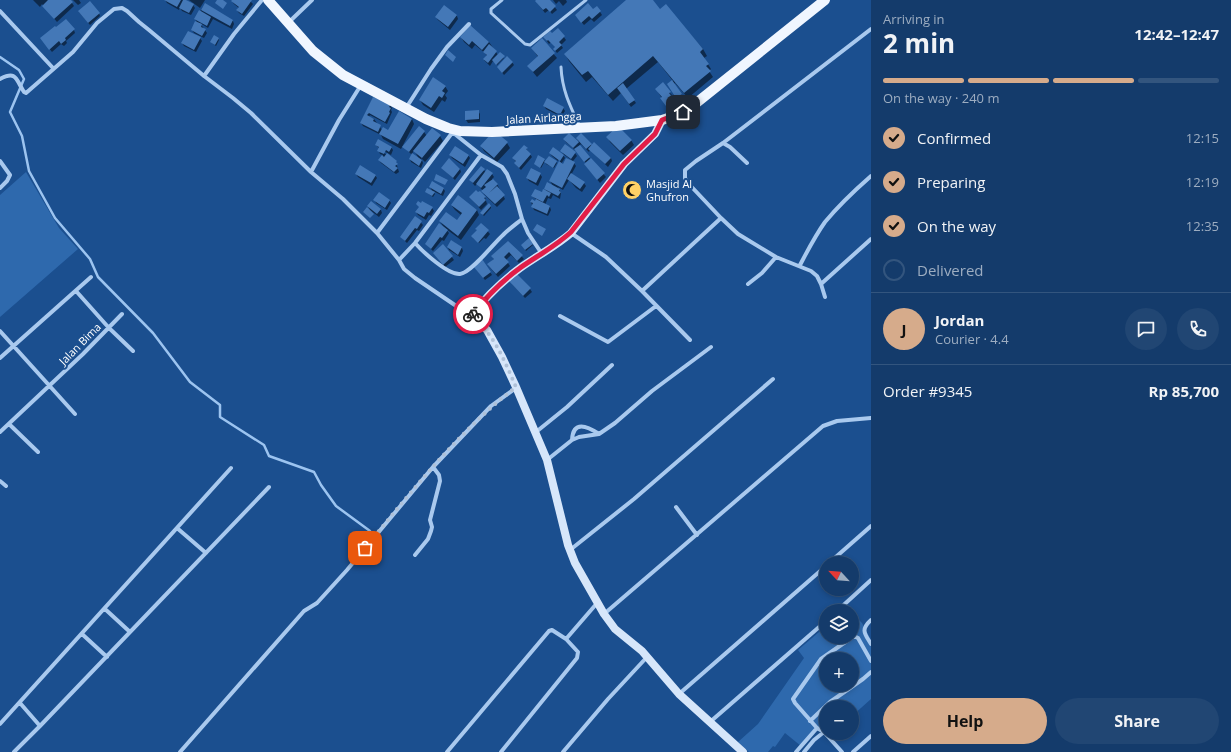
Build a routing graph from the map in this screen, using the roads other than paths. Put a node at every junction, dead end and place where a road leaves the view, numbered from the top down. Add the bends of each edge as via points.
1 (262, 0) edge
2 (268, 0) edge
3 (312, 0) edge
4 (502, 0) edge
5 (586, 0) edge
6 (825, 0) edge
7 (0, 11) edge
8 (288, 23) junction
9 (468, 24) dead end
10 (871, 29) edge
11 (561, 67) dead end
12 (53, 68) junction
13 (204, 76) junction
14 (0, 79) edge
15 (361, 85) junction
16 (406, 108) junction
17 (662, 120) junction
18 (581, 128) junction
19 (450, 130) junction
20 (723, 143) junction
21 (481, 155) junction
22 (0, 161) edge
23 (746, 163) dead end
24 (311, 172) junction
25 (871, 176) edge
26 (0, 188) edge
27 (721, 218) junction
28 (522, 219) junction
29 (571, 232) junction
30 (376, 233) junction
31 (871, 239) edge
32 (415, 243) junction
33 (542, 254) junction
34 (776, 257) junction
35 (399, 260) junction
36 (800, 265) junction
37 (91, 277) dead end
38 (748, 284) dead end
39 (821, 284) junction
40 (76, 290) junction
41 (642, 291) junction
42 (825, 297) dead end
43 (656, 306) junction
44 (122, 314) dead end
45 (471, 316) junction
46 (560, 316) dead end
47 (109, 328) junction
48 (0, 331) edge
49 (690, 340) dead end
50 (13, 346) junction
51 (712, 347) dead end
52 (133, 351) dead end
53 (0, 358) edge
54 (612, 365) dead end
55 (773, 379) dead end
56 (50, 386) junction
57 (516, 387) junction
58 (75, 414) dead end
59 (871, 418) edge
60 (9, 424) junction
61 (0, 432) edge
62 (536, 432) junction
63 (599, 434) junction
64 (572, 440) junction
65 (38, 452) dead end
66 (547, 460) junction
67 (433, 467) junction
68 (231, 468) dead end
69 (0, 481) edge
70 (6, 486) dead end
71 (269, 487) dead end
72 (676, 507) dead end
73 (871, 526) edge
74 (177, 528) junction
75 (697, 535) junction
76 (570, 550) junction
77 (206, 552) junction
78 (415, 555) dead end
79 (837, 556) edge
80 (819, 572) edge
81 (871, 580) edge
82 (598, 601) junction
83 (845, 604) edge
84 (105, 609) junction
85 (604, 614) junction
86 (871, 620) edge
87 (819, 627) edge
88 (130, 632) junction
89 (82, 634) junction
90 (566, 639) junction
91 (871, 644) edge
92 (107, 657) junction
93 (647, 657) junction
94 (871, 661) edge
95 (871, 672) edge
96 (679, 694) junction
97 (20, 703) junction
98 (810, 721) junction
99 (709, 722) junction
100 (0, 724) edge
101 (40, 726) junction
102 (817, 728) joint
103 (871, 736) edge
104 (819, 737) edge
105 (831, 740) edge
106 (14, 752) edge
107 (180, 752) edge
108 (447, 752) edge
109 (501, 752) edge
110 (563, 752) edge
111 (743, 752) edge
112 (796, 752) edge
113 (804, 752) edge
114 (842, 752) edge
115 (853, 752) edge

1 - 13 street via 238,28
2 - 8 main road, Jalan Airlangga
3 - 8 street
4 - 5 lane via 491,9 491,13 525,44 530,45
6 - 17 main road, Jalan Airlangga via 695,104
7 - 12 street
8 - 15 main road, Jalan Airlangga via 313,51 343,75
9 - 16 street via 447,47
10 - 20 street
11 - 18 lane via 564,90
12 - 13 street via 73,52 97,23 114,9 122,8
12 - 14 street via 26,93 13,76
13 - 24 street via 251,113
15 - 16 main road, Jalan Airlangga
15 - 24 street
16 - 19 main road, Jalan Airlangga
17 - 18 main road, Jalan Airlangga
17 - 29 street via 655,134 624,164
18 - 19 main road, Jalan Airlangga via 492,132
19 - 21 street
19 - 30 street
20 - 23 street
20 - 27 street via 688,166 684,174 688,182
21 - 28 street via 507,174
21 - 32 street
22 - 26 street via 10,175
24 - 30 street via 343,198
25 - 36 street via 825,222
27 - 34 street via 738,234
27 - 41 street
28 - 32 street via 471,268 459,274 429,258
28 - 33 street
29 - 33 street
29 - 41 street via 606,257
30 - 35 street
31 - 39 street
32 - 35 street
33 - 45 street via 498,287
34 - 36 street
34 - 38 street
35 - 45 street via 414,278
36 - 39 street via 814,273
37 - 40 street
39 - 42 street
40 - 47 street
40 - 50 street
41 - 43 street
43 - 46 street via 608,342
43 - 49 street
44 - 47 street, Jalan Bima
45 - 57 street via 487,330
47 - 52 street
47 - 56 street, Jalan Bima
48 - 50 street
50 - 53 street
50 - 56 street
51 - 63 street
54 - 62 street
55 - 76 street via 634,499
56 - 58 street
56 - 60 street, Jalan Bima
57 - 62 street
57 - 67 street via 491,406
59 - 75 street via 838,421 823,426
60 - 61 street, Jalan Bima
60 - 65 street
62 - 66 street
63 - 64 street
63 - 64 street via 587,427 579,426 574,430
64 - 66 street
66 - 76 street
67 - 78 street via 440,481 430,520 432,532
67 - 107 street via 318,603 304,611
68 - 74 street
69 - 70 street
71 - 77 street
72 - 75 street
73 - 79 street
74 - 77 street
74 - 84 street
75 - 85 street
76 - 82 street
77 - 88 street
80 - 96 street
81 - 83 street
82 - 85 street
82 - 90 street
84 - 88 street
84 - 89 street
85 - 93 street via 615,629
86 - 91 street via 864,630
87 - 99 street
88 - 92 street
89 - 92 street
89 - 97 street
90 - 108 street via 552,630 549,632
90 - 109 street via 578,652 578,656
92 - 101 street
93 - 96 street
93 - 110 street
94 - 98 street via 858,638 854,636 820,660 793,699
95 - 98 street via 830,702
96 - 99 street
97 - 100 street
97 - 101 street
98 - 102 street
99 - 111 street
101 - 106 street
102 - 112 street
103 - 115 street
104 - 113 street
105 - 114 street

